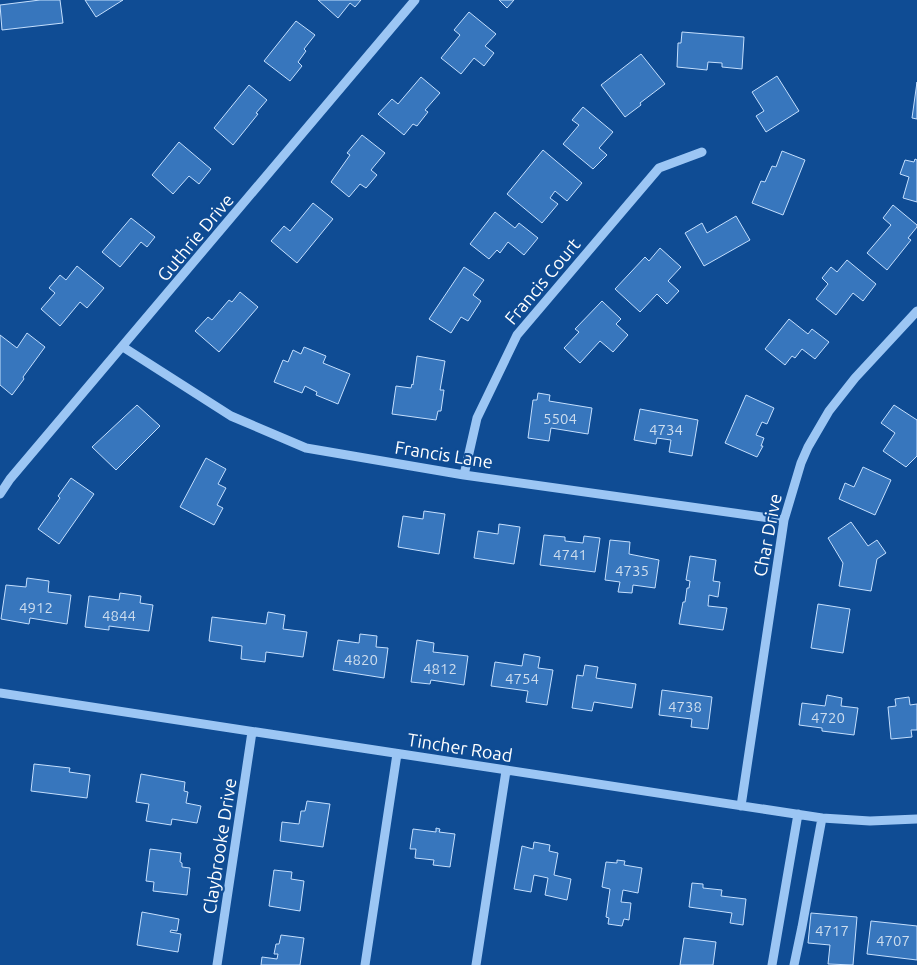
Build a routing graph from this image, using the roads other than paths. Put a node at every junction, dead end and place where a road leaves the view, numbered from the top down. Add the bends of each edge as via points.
1 (415, 0) edge
2 (702, 152) dead end
3 (917, 311) edge
4 (123, 347) junction
5 (464, 475) junction
6 (0, 494) edge
7 (784, 520) junction
8 (0, 693) edge
9 (252, 732) junction
10 (397, 754) junction
11 (506, 770) junction
12 (741, 806) junction
13 (798, 814) junction
14 (822, 818) junction
15 (917, 819) edge
16 (217, 965) edge
17 (365, 965) edge
18 (476, 965) edge
19 (772, 965) edge
20 (794, 965) edge

1 - 4 street, Guthrie Drive
2 - 5 street, Francis Court via 659,168 517,336 477,418
3 - 7 street, Char Drive via 829,411 801,463
4 - 5 street, Francis Lane via 231,416 306,448
4 - 6 street, Guthrie Drive
5 - 7 street, Francis Lane
7 - 12 street, Char Drive
8 - 9 street, Tincher Road
9 - 10 street, Tincher Road
9 - 16 street, Claybrooke Drive
10 - 11 street, Tincher Road
10 - 17 street
11 - 12 street, Tincher Road
11 - 18 street
12 - 13 street, Tincher Road
13 - 14 street, Tincher Road
13 - 19 street
14 - 15 street, Tincher Road
14 - 20 street

